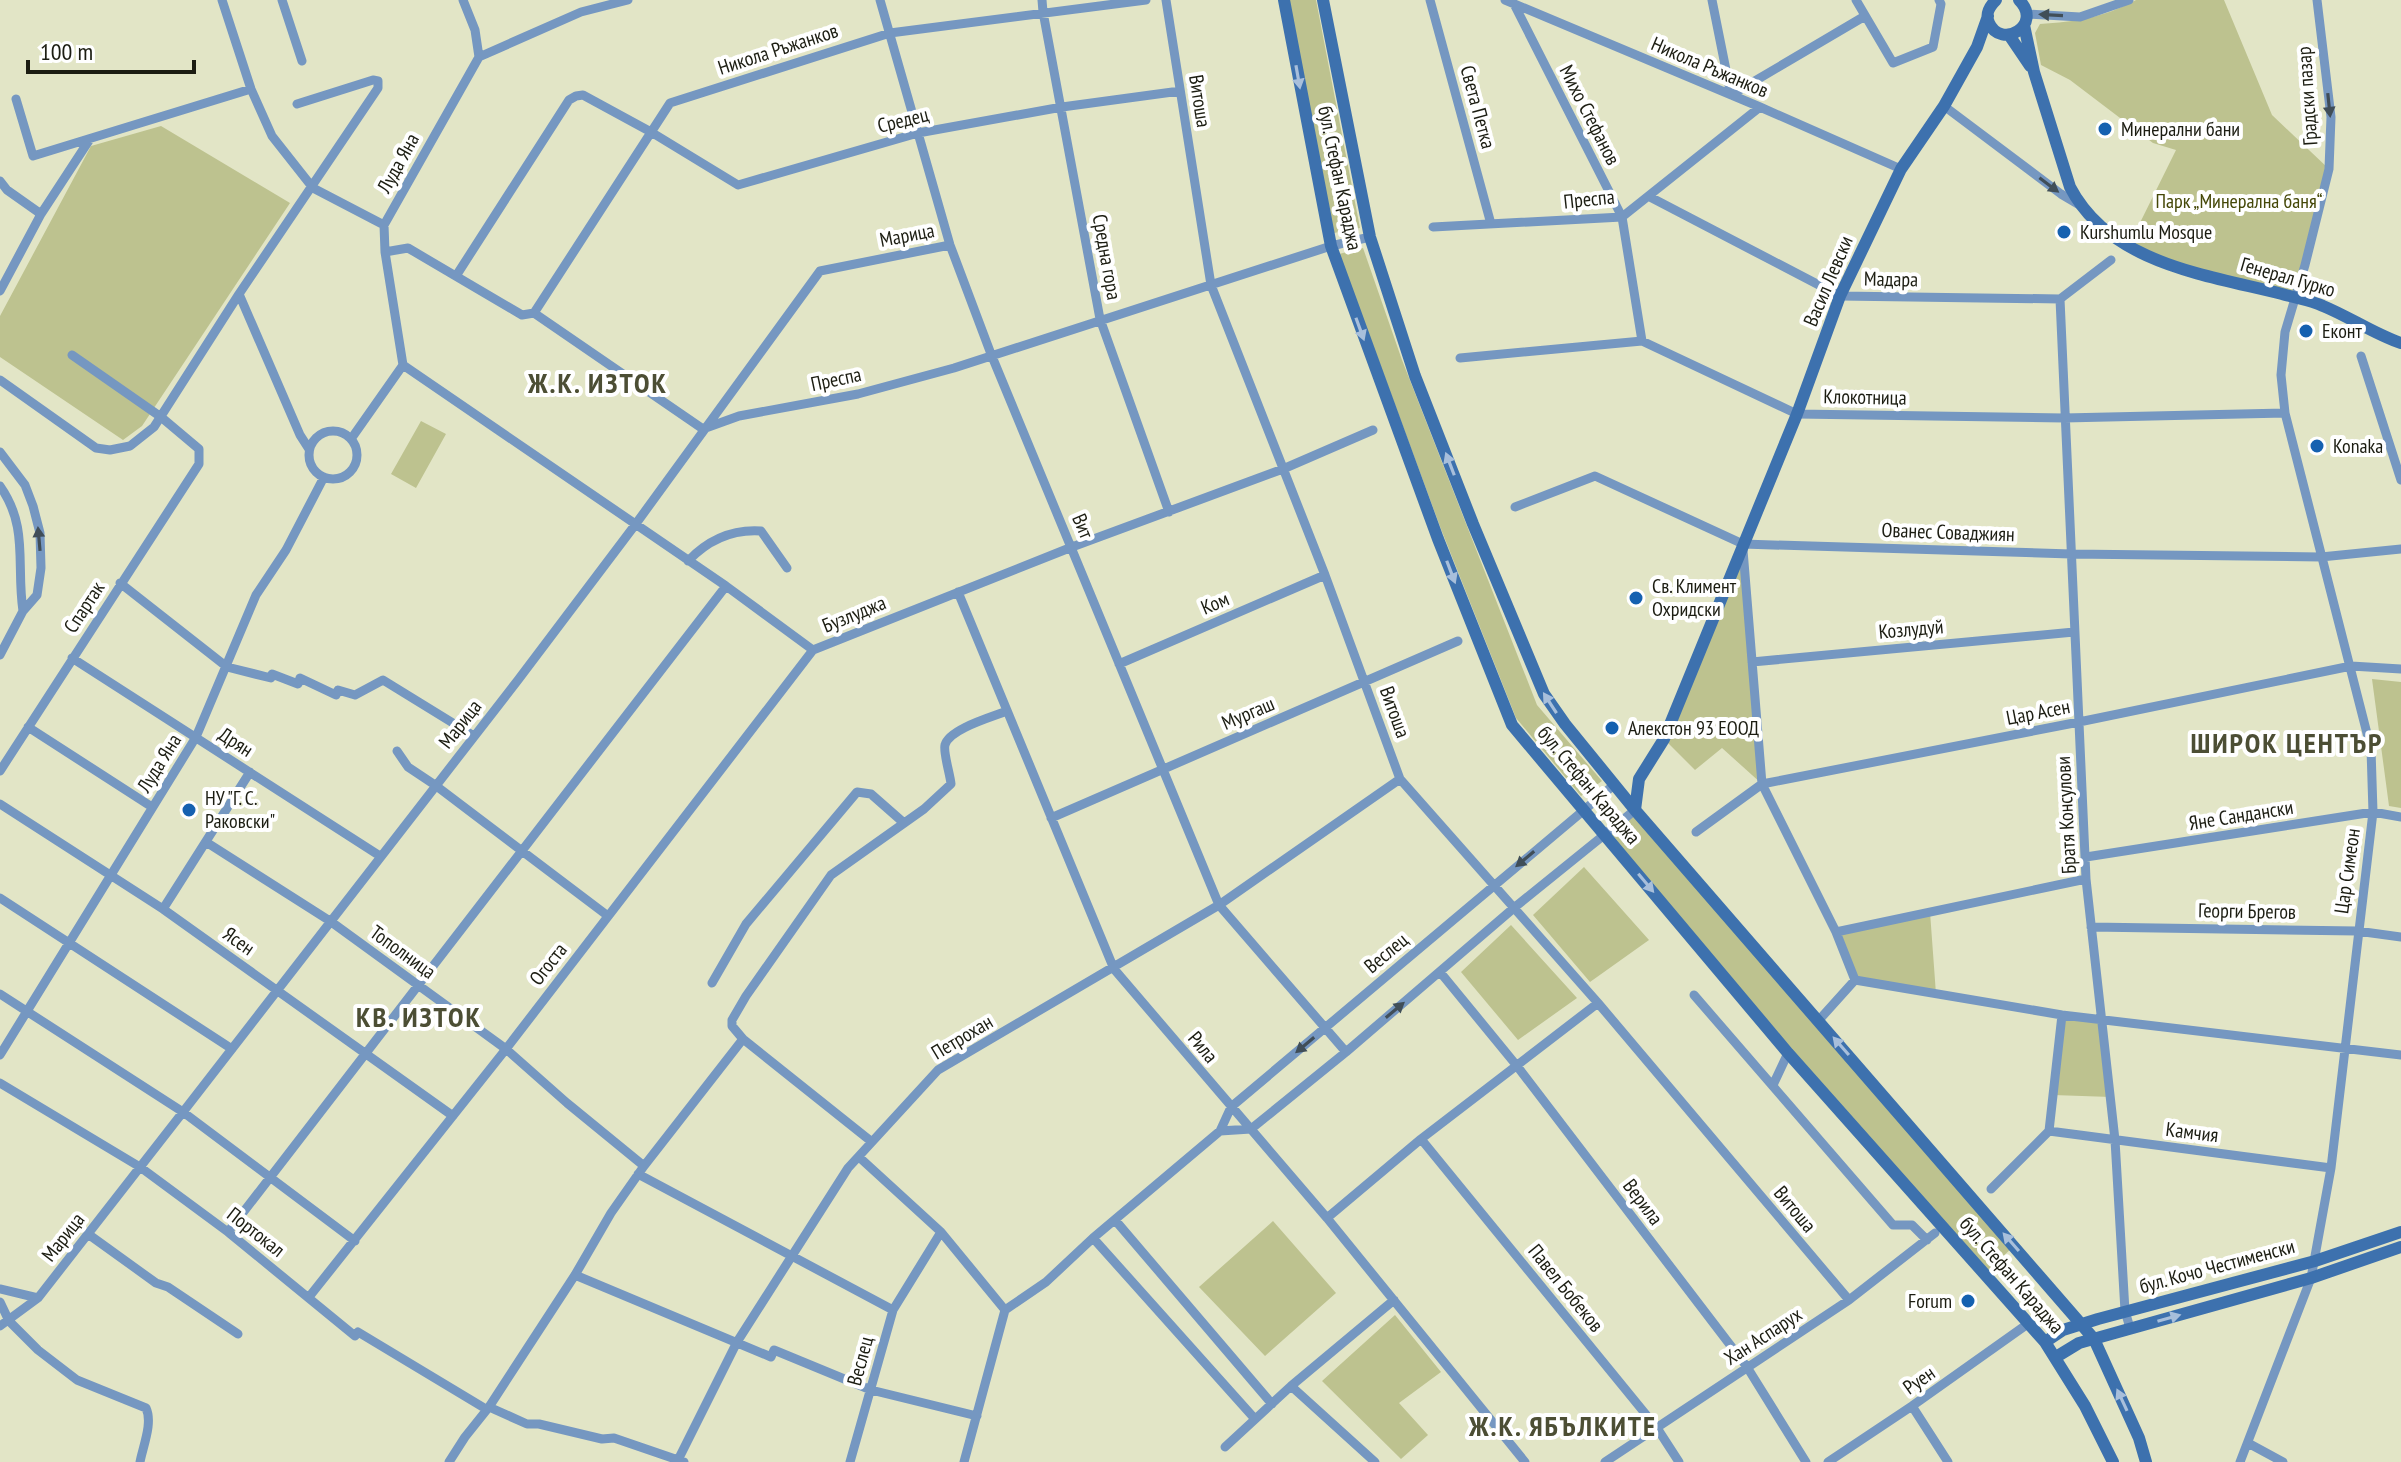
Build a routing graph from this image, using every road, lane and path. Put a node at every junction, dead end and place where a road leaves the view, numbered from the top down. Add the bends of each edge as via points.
1 (222, 0) edge
2 (282, 0) edge
3 (463, 0) edge
4 (576, 0) edge
5 (628, 0) edge
6 (880, 0) edge
7 (1042, 0) edge
8 (1146, 0) edge
9 (1166, 0) edge
10 (1284, 0) edge
11 (1323, 0) edge
12 (1430, 0) edge
13 (1712, 0) edge
14 (1856, 0) edge
15 (2019, 0) edge
16 (2129, 0) edge
17 (2317, 0) edge
18 (1994, 1) edge
19 (1509, 2) edge
20 (1940, 2) edge
21 (581, 12) junction
22 (1043, 12) junction
23 (1865, 16) junction
24 (1988, 16) junction
25 (2025, 20) junction
26 (890, 33) junction
27 (2005, 34) junction
28 (1977, 47) junction
29 (479, 57) junction
30 (302, 61) dead end
31 (2034, 72) junction
32 (251, 89) junction
33 (1180, 91) junction
34 (1731, 95) junction
35 (16, 99) dead end
36 (297, 104) dead end
37 (1944, 106) junction
38 (1062, 107) junction
39 (1760, 107) junction
40 (651, 132) junction
41 (918, 133) junction
42 (90, 139) junction
43 (1901, 169) junction
44 (0, 181) edge
45 (313, 188) junction
46 (1650, 197) junction
47 (2078, 204) junction
48 (41, 214) junction
49 (1622, 217) junction
50 (1491, 224) junction
51 (384, 225) junction
52 (1433, 227) dead end
53 (1370, 237) junction
54 (950, 245) junction
55 (1331, 246) junction
56 (385, 252) junction
57 (2111, 260) dead end
58 (456, 276) junction
59 (2300, 282) joint
60 (1211, 285) junction
61 (0, 291) edge
62 (239, 294) junction
63 (1840, 296) junction
64 (2294, 298) junction
65 (2060, 299) junction
66 (534, 313) junction
67 (1100, 319) junction
68 (1642, 341) junction
69 (2401, 343) edge
70 (991, 354) junction
71 (72, 355) dead end
72 (2361, 356) dead end
73 (1460, 358) dead end
74 (403, 365) junction
75 (0, 380) edge
76 (2285, 413) junction
77 (1797, 414) junction
78 (161, 417) junction
79 (2064, 418) junction
80 (703, 429) junction
81 (1373, 430) dead end
82 (351, 439) junction
83 (309, 449) junction
84 (0, 452) edge
85 (1283, 469) junction
86 (324, 477) junction
87 (2401, 480) edge
88 (0, 486) edge
89 (1515, 507) dead end
90 (1169, 512) junction
91 (635, 525) junction
92 (1743, 544) junction
93 (1072, 547) junction
94 (2401, 549) edge
95 (2071, 554) junction
96 (2321, 557) junction
97 (688, 561) junction
98 (787, 568) dead end
99 (1325, 575) junction
100 (120, 583) junction
101 (726, 586) junction
102 (958, 592) junction
103 (23, 611) junction
104 (2074, 632) junction
105 (1458, 641) dead end
106 (813, 650) junction
107 (0, 655) edge
108 (72, 658) junction
109 (1752, 662) junction
110 (1119, 664) junction
111 (2351, 666) junction
112 (227, 667) junction
113 (2401, 669) edge
114 (1366, 683) junction
115 (1007, 711) junction
116 (2079, 722) junction
117 (28, 727) junction
118 (474, 736) junction
119 (196, 737) junction
120 (397, 751) dead end
121 (1161, 769) junction
122 (0, 771) edge
123 (250, 772) junction
124 (1400, 779) junction
125 (1639, 779) junction
126 (1615, 784) junction
127 (1762, 784) junction
128 (435, 785) junction
129 (0, 804) edge
130 (152, 807) junction
131 (1585, 809) junction
132 (1635, 810) junction
133 (2373, 812) junction
134 (2401, 817) edge
135 (1051, 818) junction
136 (904, 823) junction
137 (1696, 832) dead end
138 (1605, 834) junction
139 (206, 842) junction
140 (521, 851) junction
141 (380, 856) junction
142 (2086, 857) junction
143 (111, 874) junction
144 (2086, 879) junction
145 (1494, 885) junction
146 (0, 898) edge
147 (1219, 905) junction
148 (1515, 907) junction
149 (163, 909) junction
150 (608, 916) junction
151 (330, 921) junction
152 (2091, 927) junction
153 (2357, 931) junction
154 (1836, 932) junction
155 (2401, 937) edge
156 (69, 941) junction
157 (1114, 969) junction
158 (1440, 972) junction
159 (1855, 980) junction
160 (712, 983) dead end
161 (418, 985) junction
162 (276, 989) junction
163 (0, 994) edge
164 (1694, 995) dead end
165 (1598, 1003) junction
166 (27, 1011) junction
167 (2062, 1015) junction
168 (2102, 1019) junction
169 (1819, 1020) junction
170 (1325, 1028) junction
171 (743, 1039) junction
172 (2344, 1047) junction
173 (232, 1049) junction
174 (506, 1049) junction
175 (365, 1052) junction
176 (1346, 1052) junction
177 (1788, 1053) junction
178 (0, 1055) edge
179 (2401, 1055) edge
180 (1517, 1066) junction
181 (0, 1083) edge
182 (1773, 1085) junction
183 (1231, 1107) junction
184 (183, 1112) junction
185 (453, 1116) junction
186 (1251, 1129) junction
187 (1220, 1131) junction
188 (2049, 1131) junction
189 (1421, 1139) junction
190 (2115, 1140) junction
191 (872, 1142) junction
192 (859, 1157) junction
193 (140, 1167) junction
194 (2331, 1168) junction
195 (641, 1170) junction
196 (269, 1176) junction
197 (1991, 1189) dead end
198 (1327, 1218) junction
199 (1115, 1220) junction
200 (228, 1232) junction
201 (941, 1232) junction
202 (2401, 1232) edge
203 (88, 1234) junction
204 (1093, 1238) junction
205 (355, 1241) junction
206 (2401, 1247) edge
207 (793, 1255) junction
208 (2315, 1261) junction
209 (575, 1275) junction
210 (2311, 1278) junction
211 (0, 1289) edge
212 (309, 1297) junction
213 (38, 1298) junction
214 (1394, 1300) junction
215 (1849, 1300) junction
216 (0, 1302) edge
217 (893, 1310) junction
218 (1005, 1310) junction
219 (2125, 1311) junction
220 (5, 1323) edge
221 (2029, 1323) junction
222 (2082, 1324) junction
223 (2130, 1328) junction
224 (238, 1334) dead end
225 (2094, 1339) junction
226 (737, 1342) junction
227 (2045, 1342) junction
228 (2056, 1357) junction
229 (1747, 1367) junction
230 (1291, 1386) junction
231 (871, 1390) junction
232 (1272, 1404) junction
233 (1912, 1406) junction
234 (488, 1408) junction
235 (977, 1416) junction
236 (1255, 1419) junction
237 (1657, 1428) junction
238 (2248, 1443) junction
239 (1225, 1447) dead end
240 (681, 1461) edge
241 (140, 1462) edge
242 (449, 1462) edge
243 (850, 1462) edge
244 (964, 1462) edge
245 (1375, 1462) edge
246 (1525, 1462) edge
247 (1605, 1462) edge
248 (1679, 1462) edge
249 (1806, 1462) edge
250 (1828, 1462) edge
251 (1948, 1462) edge
252 (2113, 1462) edge
253 (2146, 1462) edge
254 (2240, 1462) edge
255 (2283, 1462) edge

1 - 32 street
2 - 30 street
3 - 29 street
4 - 21 street
5 - 21 street
6 - 26 street, Вит
7 - 22 street, Средна гора
8 - 22 street, Никола Ръжанков
9 - 33 street, Витоша
10 -> 55 street, бул. Стефан Караджа
11 - 53 street, бул. Стефан Караджа
12 - 50 street, Света Петка
13 - 34 street
14 - 23 street
15 - 25 street
16 -> 25 street via 2080,17
17 -> 59 street, Градски пазар via 2331,117 2329,169
18 - 24 street, Васил Левски
19 - 34 street, Никола Ръжанков
19 - 49 street, Михо Стефанов
20 - 23 street via 1933,47 1893,63
21 - 29 street
22 - 26 street, Никола Ръжанков
22 - 38 street, Средна гора
23 - 34 street
24 - 27 street via 1992,27
24 - 28 street, Васил Левски
25 - 27 street via 2020,30
25 - 31 street
26 - 40 street, Никола Ръжанков via 670,103
26 - 41 street, Вит
27 - 28 street
27 - 31 street
28 - 37 street, Васил Левски
29 - 51 street, Луда Яна
31 - 47 street, Генерал Гурко
32 - 42 street
32 - 45 street via 272,136
33 - 38 street, Средец
33 - 60 street, Витоша
34 - 39 street, Никола Ръжанков
35 - 42 street via 33,156
36 - 45 street via 378,81
37 - 43 street, Васил Левски
37 -> 47 street
38 - 41 street, Средец
38 - 67 street, Средна гора
39 - 43 street, Никола Ръжанков
39 - 46 street, Преспа
40 - 41 street, Средец via 738,185
40 - 58 street, Средец via 583,95 569,100
40 - 66 street, Никола Ръжанков
41 - 54 street, Вит
42 - 48 street
43 - 63 street, Васил Левски
44 - 48 street
45 - 51 street
45 - 62 street
46 - 49 street, Преспа
46 - 63 street, Мадара
47 - 64 street, Генерал Гурко via 2110,234 2156,261
48 - 61 street
49 - 50 street, Преспа
49 - 68 street, Михо Стефанов
50 - 52 street, Преспа
51 - 56 street, Луда Яна
53 - 55 street, Преспа
126 -> 53 street, бул. Стефан Караджа via 1544,694 1415,376
54 - 70 street, Вит
54 - 80 street, Марица via 820,271
55 - 60 street, Преспа
55 -> 131 street, бул. Стефан Караджа via 1512,725
56 - 58 street via 408,248
56 - 74 street, Луда Яна
57 - 65 street
58 - 66 street via 522,315
59 - 64 street, Цар Симеон
60 - 67 street, Преспа
60 - 85 street, Витоша
62 - 78 street
62 - 83 street
63 - 65 street, Мадара
63 - 77 street, Васил Левски
64 - 69 street, Генерал Гурко via 2322,305
64 - 76 street, Цар Симеон via 2281,375
65 - 79 street, Братя Консулови
66 - 80 street
67 - 70 street, Преспа
67 - 90 street, Средна гора
68 - 73 street
68 - 77 street, Клокотница
70 - 80 street, Преспа via 858,394 739,416
70 - 93 street, Вит
71 - 78 street
72 - 87 street
74 - 82 street
74 - 91 street, Бузлуджа
75 - 78 street via 96,448 130,446
76 - 79 street, Клокотница
76 - 96 street, Цар Симеон
77 - 79 street, Клокотница
77 - 92 street, Васил Левски
78 - 100 street, Спартак via 199,449 199,464
79 - 95 street, Братя Консулови
80 - 91 street, Марица
81 - 85 street, Бузлуджа
82 - 83 street via 343,433 322,433
82 - 86 street via 357,450 348,473
83 - 86 street via 312,466
103 -> 84 street via 37,595 40,533 25,485
85 - 90 street, Бузлуджа
85 - 99 street, Витоша
86 - 112 street, Луда Яна via 256,595
88 - 103 street via 14,509 20,535
89 - 92 street, Ованес Соваджиян via 1595,476
90 - 93 street, Бузлуджа
91 - 97 street, Бузлуджа
91 - 118 street, Марица
92 - 95 street, Ованес Соваджиян
92 - 109 street, Васил Левски
92 - 125 street, Васил Левски via 1664,739
93 - 102 street, Бузлуджа
93 - 110 street, Вит
94 - 96 street, Ованес Соваджиян
95 - 96 street, Ованес Соваджиян
95 - 104 street, Братя Консулови
96 - 111 street, Цар Симеон
97 - 98 street via 703,545 747,530 761,531
97 - 101 street, Бузлуджа
99 - 110 street, Ком
99 - 114 street, Витоша
100 - 108 street, Спартак
100 - 112 street
101 - 106 street, Бузлуджа
101 - 140 street
102 - 106 street, Бузлуджа
102 - 115 street, Рила
103 - 107 street
104 - 109 street, Козлудуй
104 - 116 street, Братя Консулови
105 - 114 street, Мургаш
106 - 150 street, Огоста
108 - 117 street, Спартак
108 - 119 street, Дрян
109 - 127 street, Васил Левски
110 - 121 street, Вит
111 - 113 street, Цар Асен
111 - 116 street, Цар Асен
111 - 133 street, Цар Симеон via 2371,749
112 - 118 street via 298,684 300,678 336,695 338,690 355,695 383,680
112 - 119 street, Луда Яна
114 - 121 street, Мургаш
114 - 124 street, Витоша
115 - 135 street, Рила
115 - 136 street via 950,736 944,747 951,784
116 - 127 street, Цар Асен
116 - 142 street, Братя Консулови
117 - 122 street, Спартак
117 - 130 street
118 - 128 street, Марица
119 - 123 street, Дрян
119 - 130 street, Луда Яна
120 - 128 street via 408,767
121 - 135 street, Мургаш
121 - 147 street, Вит
123 - 139 street
123 - 141 street, Дрян
124 - 145 street, Витоша
124 - 147 street, Петрохан
125 - 126 street
125 - 132 street
126 - 131 street, Веслец
126 - 132 street, бул. Стефан Караджа
127 - 137 street, Цар Асен
127 - 154 street, Васил Левски
128 - 140 street
128 - 141 street, Марица
129 - 143 street, Ясен
130 - 143 street, Луда Яна
131 - 138 street, бул. Стефан Караджа
131 -> 145 street, Веслец
132 - 138 street
132 - 169 street, бул. Стефан Караджа
133 - 134 street, Яне Сандански
133 - 142 street, Яне Сандански
133 - 153 street, Цар Симеон
135 - 157 street, Рила
136 - 160 street via 871,794 857,792 746,924
136 - 171 street via 831,875 732,1020
138 - 148 street
138 -> 177 street, бул. Стефан Караджа
139 - 149 street
139 - 151 street, Тополница
140 - 150 street
140 - 161 street
141 - 151 street, Марица
142 - 144 street, Братя Консулови
143 - 149 street, Ясен
143 - 156 street, Луда Яна
144 - 152 street, Братя Консулови
144 - 154 street
145 - 148 street, Витоша
145 - 170 street, Веслец
146 - 156 street
147 - 157 street, Петрохан
147 - 170 street, Вит
148 - 158 street
148 - 165 street, Витоша
149 - 162 street, Ясен
150 - 174 street, Огоста
151 - 161 street, Тополница
151 - 162 street, Марица
152 - 153 street, Георги Брегов
152 - 168 street, Братя Консулови
153 - 155 street, Георги Брегов
153 - 172 street, Цар Симеон
154 - 159 street, Васил Левски
156 - 166 street, Луда Яна
156 - 173 street
157 - 183 street, Рила
157 - 191 street, Петрохан via 938,1070
176 -> 158 street
158 - 180 street, Верила
159 - 167 street
159 - 169 street
161 - 174 street, Тополница
161 - 175 street
162 - 173 street, Марица
162 - 175 street, Ясен
163 - 166 street
164 - 182 street
165 - 180 street
165 - 215 street, Витоша
166 - 178 street, Луда Яна
166 - 184 street
167 - 168 street
167 - 188 street
168 - 172 street
168 - 190 street, Братя Консулови
222 -> 169 street, бул. Стефан Караджа
170 - 176 street, Вит
170 -> 183 street, Веслец
171 - 191 street
171 - 195 street
172 - 179 street
172 - 194 street, Цар Симеон
173 - 184 street, Марица
174 - 185 street, Огоста
174 - 195 street, Тополница
175 - 185 street, Ясен
175 - 196 street
176 - 186 street
177 - 182 street
177 - 221 street, бул. Стефан Караджа
180 - 189 street
180 - 229 street, Верила
181 - 193 street, Портокал
182 - 215 street, Хан Аспарух via 1893,1225 1912,1225 1931,1237
183 - 186 street, Рила
183 - 187 street, Веслец
184 - 193 street, Марица
184 - 196 street
185 - 205 street, Огоста
186 - 187 street
186 - 198 street, Рила
187 - 199 street, Веслец
188 - 190 street, Камчия
188 - 197 street
189 - 198 street
189 - 237 street, Павел Бобеков
190 - 194 street, Камчия
190 - 219 street, Братя Консулови
191 - 192 street, Петрохан
192 - 201 street
192 - 207 street, Петрохан
193 - 200 street, Портокал
193 - 203 street, Марица
194 - 208 street, Цар Симеон
195 - 207 street, Тополница
195 - 209 street
196 - 200 street
196 - 205 street
198 - 214 street, Рила
199 - 204 street, Веслец
199 - 232 street
200 - 212 street, Портокал
201 - 217 street, Веслец
201 - 218 street
202 - 208 street, бул. Кочо Честименски
203 - 213 street, Марица
203 - 224 street
204 - 218 street, Веслец via 1046,1282
204 - 236 street
205 - 212 street, Огоста
206 - 210 street, бул. Кочо Честименски
207 - 217 street, Тополница
207 - 226 street, Петрохан
208 - 210 street, Цар Симеон
208 - 219 street, бул. Кочо Честименски
209 - 226 street
209 - 234 street
223 -> 210 street, бул. Кочо Честименски
210 - 238 street, Цар Симеон
211 - 213 street
212 - 234 street, Портокал via 355,1336 358,1332
213 - 220 street, Марица
214 - 230 street
214 - 246 street, Рила
215 - 229 street, Хан Аспарух
216 - 220 street
217 - 231 street, Веслец
218 - 235 street
219 - 222 street, бул. Кочо Честименски
219 - 223 street, Братя Консулови
220 - 241 street via 77,1380 146,1408
221 - 227 street, бул. Стефан Караджа
221 - 233 street, Руен
222 - 225 street, бул. Стефан Караджа
222 - 227 street, бул. Кочо Честименски
223 - 225 street, бул. Кочо Честименски
225 - 228 street, бул. Кочо Честименски
253 -> 225 street, бул. Стефан Караджа
226 - 231 street via 771,1357 774,1350
226 - 240 street, Петрохан
227 - 228 street, бул. Стефан Караджа
228 - 252 street, бул. Стефан Караджа
229 - 237 street, Хан Аспарух
229 - 249 street, Верила
230 - 232 street
230 - 245 street
231 - 235 street
231 - 243 street, Веслец
232 - 236 street
233 - 250 street, Руен
233 - 251 street
234 - 240 street, Портокал via 527,1424 614,1438
234 - 242 street
235 - 244 street
236 - 239 street
237 - 247 street, Хан Аспарух
237 - 248 street, Павел Бобеков
238 - 254 street, Цар Симеон
238 - 255 street

